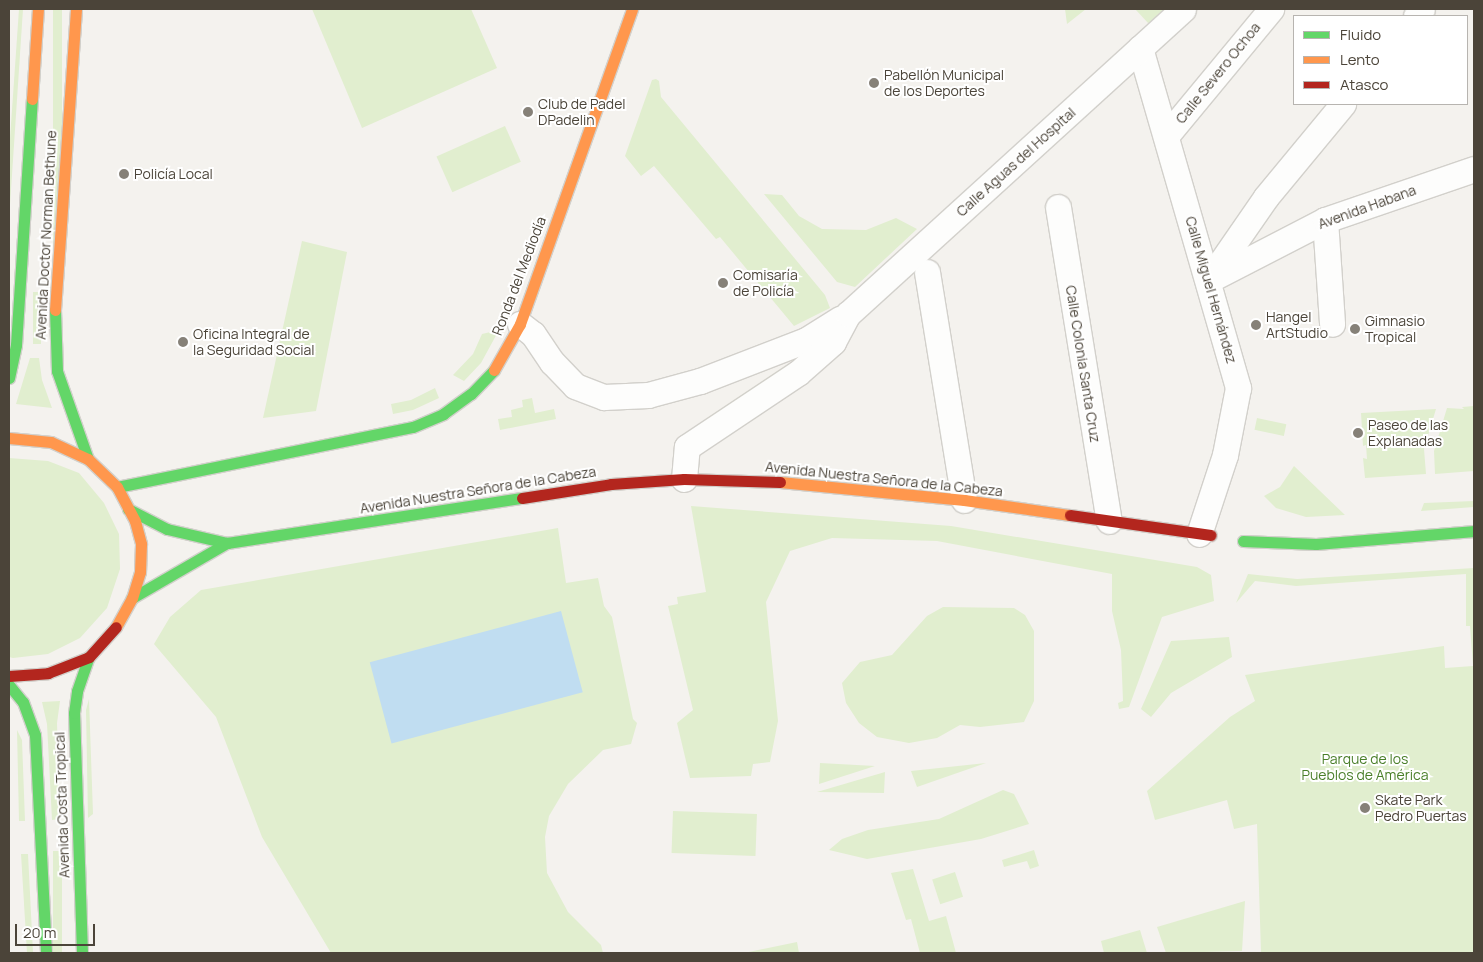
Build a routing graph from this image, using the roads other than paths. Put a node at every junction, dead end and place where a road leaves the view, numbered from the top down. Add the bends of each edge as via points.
1 (38, 9) edge
2 (76, 9) edge
3 (632, 9) edge
4 (1183, 9) edge
5 (1271, 9) edge
6 (1140, 48) junction
7 (1342, 105) edge
8 (1166, 136) junction
9 (1474, 169) edge
10 (1058, 207) dead end
11 (1325, 220) junction
12 (928, 272) dead end
13 (1209, 280) junction
14 (848, 314) junction
15 (520, 324) junction
16 (1332, 324) dead end
17 (9, 378) edge
18 (9, 438) edge
19 (88, 458) junction
20 (684, 479) junction
21 (117, 487) junction
22 (964, 500) junction
23 (128, 509) junction
24 (1109, 521) junction
25 (1474, 531) edge
26 (1205, 534) joint
27 (1243, 541) dead end
28 (227, 543) junction
29 (132, 598) junction
30 (89, 657) junction
31 (9, 676) edge
32 (9, 685) edge
33 (46, 953) edge
34 (82, 953) edge

1 - 17 main road, Avenida Doctor Norman Bethune via 16,345
2 - 19 main road, Avenida Doctor Norman Bethune via 54,330 56,371
3 - 15 main road, Ronda del Mediodía
4 - 6 street, Calle Aguas del Hospital
5 - 8 street, Calle Severo Ochoa
6 - 8 street, Calle Miguel Hernández
6 - 14 street, Calle Aguas del Hospital
7 - 13 street via 1266,197
8 - 13 street, Calle Miguel Hernández
9 - 11 street, Avenida Habana
10 - 24 street, Calle Colonia Santa Cruz
11 - 13 street, Avenida Habana
11 - 16 street
12 - 22 street
13 - 26 street, Calle Miguel Hernández via 1238,388
14 - 15 street, Calle Aguas del Hospital via 818,334 700,381 648,395 604,397 575,386 552,362 533,334
14 - 20 street, Calle Aguas del Hospital via 833,342 798,373 687,447
15 - 21 main road, Ronda del Mediodía via 498,366 471,394 443,414 413,427
18 - 19 main road via 52,442
19 - 21 main road
20 - 22 main road, Avenida Nuestra Señora de la Cabeza via 804,483
20 - 28 main road, Avenida Nuestra Señora de la Cabeza via 611,484
21 - 23 main road
22 - 24 main road, Avenida Nuestra Señora de la Cabeza
23 - 28 main road, Avenida Nuestra Señora de la Cabeza via 167,529
23 - 29 main road via 141,544 140,572
24 - 26 main road, Avenida Nuestra Señora de la Cabeza
25 - 27 main road via 1316,544
28 - 29 main road, Avenida Nuestra Señora de la Cabeza
29 - 30 main road via 114,632
30 - 31 main road via 48,673
30 - 34 main road, Avenida Costa Tropical via 77,691 74,713
32 - 33 main road, Avenida Costa Tropical via 23,702 35,736

